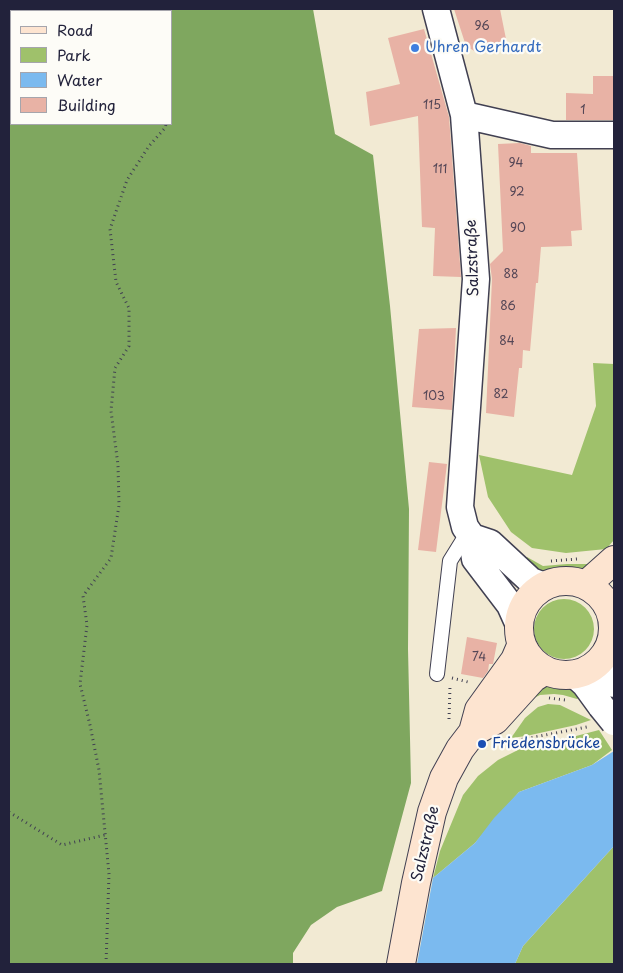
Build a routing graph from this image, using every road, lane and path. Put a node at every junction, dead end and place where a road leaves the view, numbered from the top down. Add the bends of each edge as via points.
1 (436, 9) edge
2 (464, 115) junction
3 (166, 125) edge
4 (614, 135) edge
5 (470, 535) junction
6 (544, 559) dead end
7 (611, 562) edge
8 (586, 585) junction
9 (544, 586) junction
10 (612, 607) edge
11 (520, 636) junction
12 (606, 655) junction
13 (544, 671) junction
14 (437, 674) dead end
15 (575, 675) junction
16 (605, 710) edge
17 (473, 732) junction
18 (498, 749) dead end
19 (9, 812) edge
20 (105, 835) junction
21 (106, 964) edge
22 (401, 964) edge

1 - 2 street, Salzstraße
2 - 4 street via 552,134
2 - 5 street, Salzstraße via 476,279 460,507
3 - 20 path via 126,180 110,228 116,282 129,308 129,346 115,368 111,411 119,505 111,558 84,596 87,625 80,684 99,770
5 - 9 street via 490,543 531,581
5 - 11 street, Salzstraße via 475,558 510,605
5 - 14 lane via 450,561
6 - 7 path via 552,562 595,557
7 - 8 main road
8 - 9 main road via 568,581
8 - 10 main road
9 - 11 main road via 526,602 521,613
10 - 12 main road via 614,633
11 - 13 main road via 530,659
11 - 17 main road, Salzstraße via 515,660 480,710
12 - 15 main road via 589,670
12 - 16 street
13 - 15 main road via 563,676
13 - 17 main road, Salzstraße via 533,678 495,720
15 - 16 street
16 - 18 path
17 - 22 main road, Salzstraße via 444,778 432,812
19 - 20 path via 62,845
20 - 21 path via 109,874

